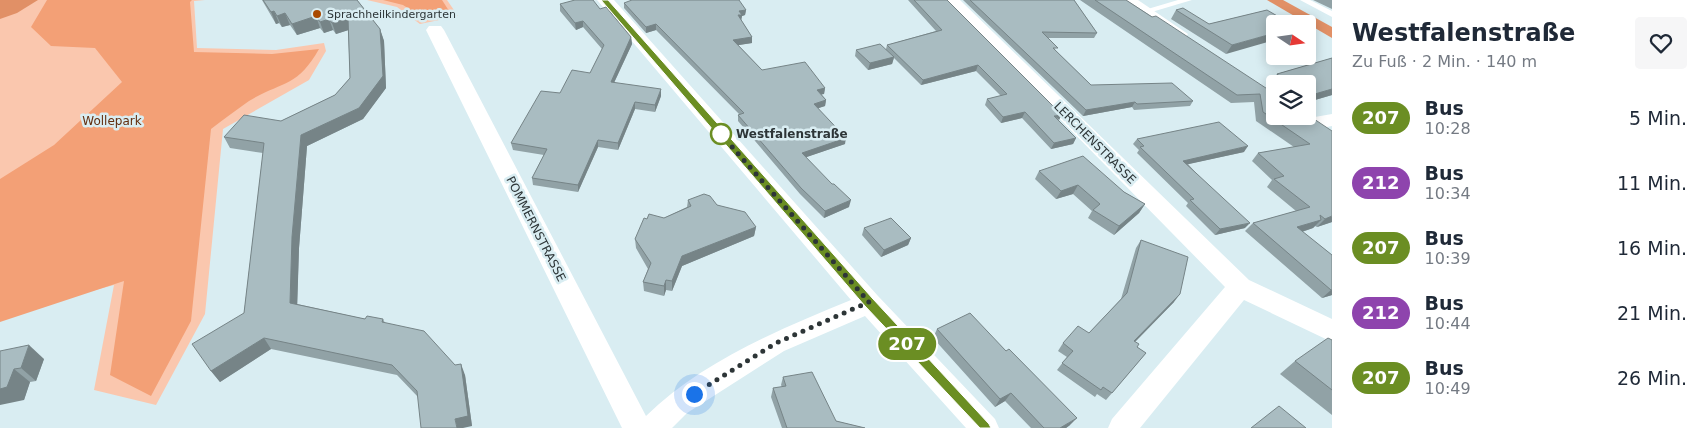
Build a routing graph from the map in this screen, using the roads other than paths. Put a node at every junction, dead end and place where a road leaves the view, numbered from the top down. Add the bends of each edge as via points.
1 (605, 0) edge
2 (951, 0) edge
3 (1127, 0) edge
4 (1188, 0) edge
5 (1304, 0) edge
6 (1145, 11) junction
7 (1332, 14) edge
8 (435, 30) dead end
9 (1192, 42) edge
10 (1240, 287) junction
11 (869, 302) junction
12 (1332, 331) edge
13 (637, 428) edge
14 (653, 428) edge
15 (985, 428) edge
16 (1122, 428) edge

1 - 11 street
2 - 10 street, LERCHENSTRASSE
3 - 6 street
4 - 6 lane
5 - 7 lane
6 - 9 street
8 - 13 street, POMMERNSTRASSE
10 - 12 street, LERCHENSTRASSE
10 - 16 street
11 - 14 street via 776,343 677,404
11 - 15 street

